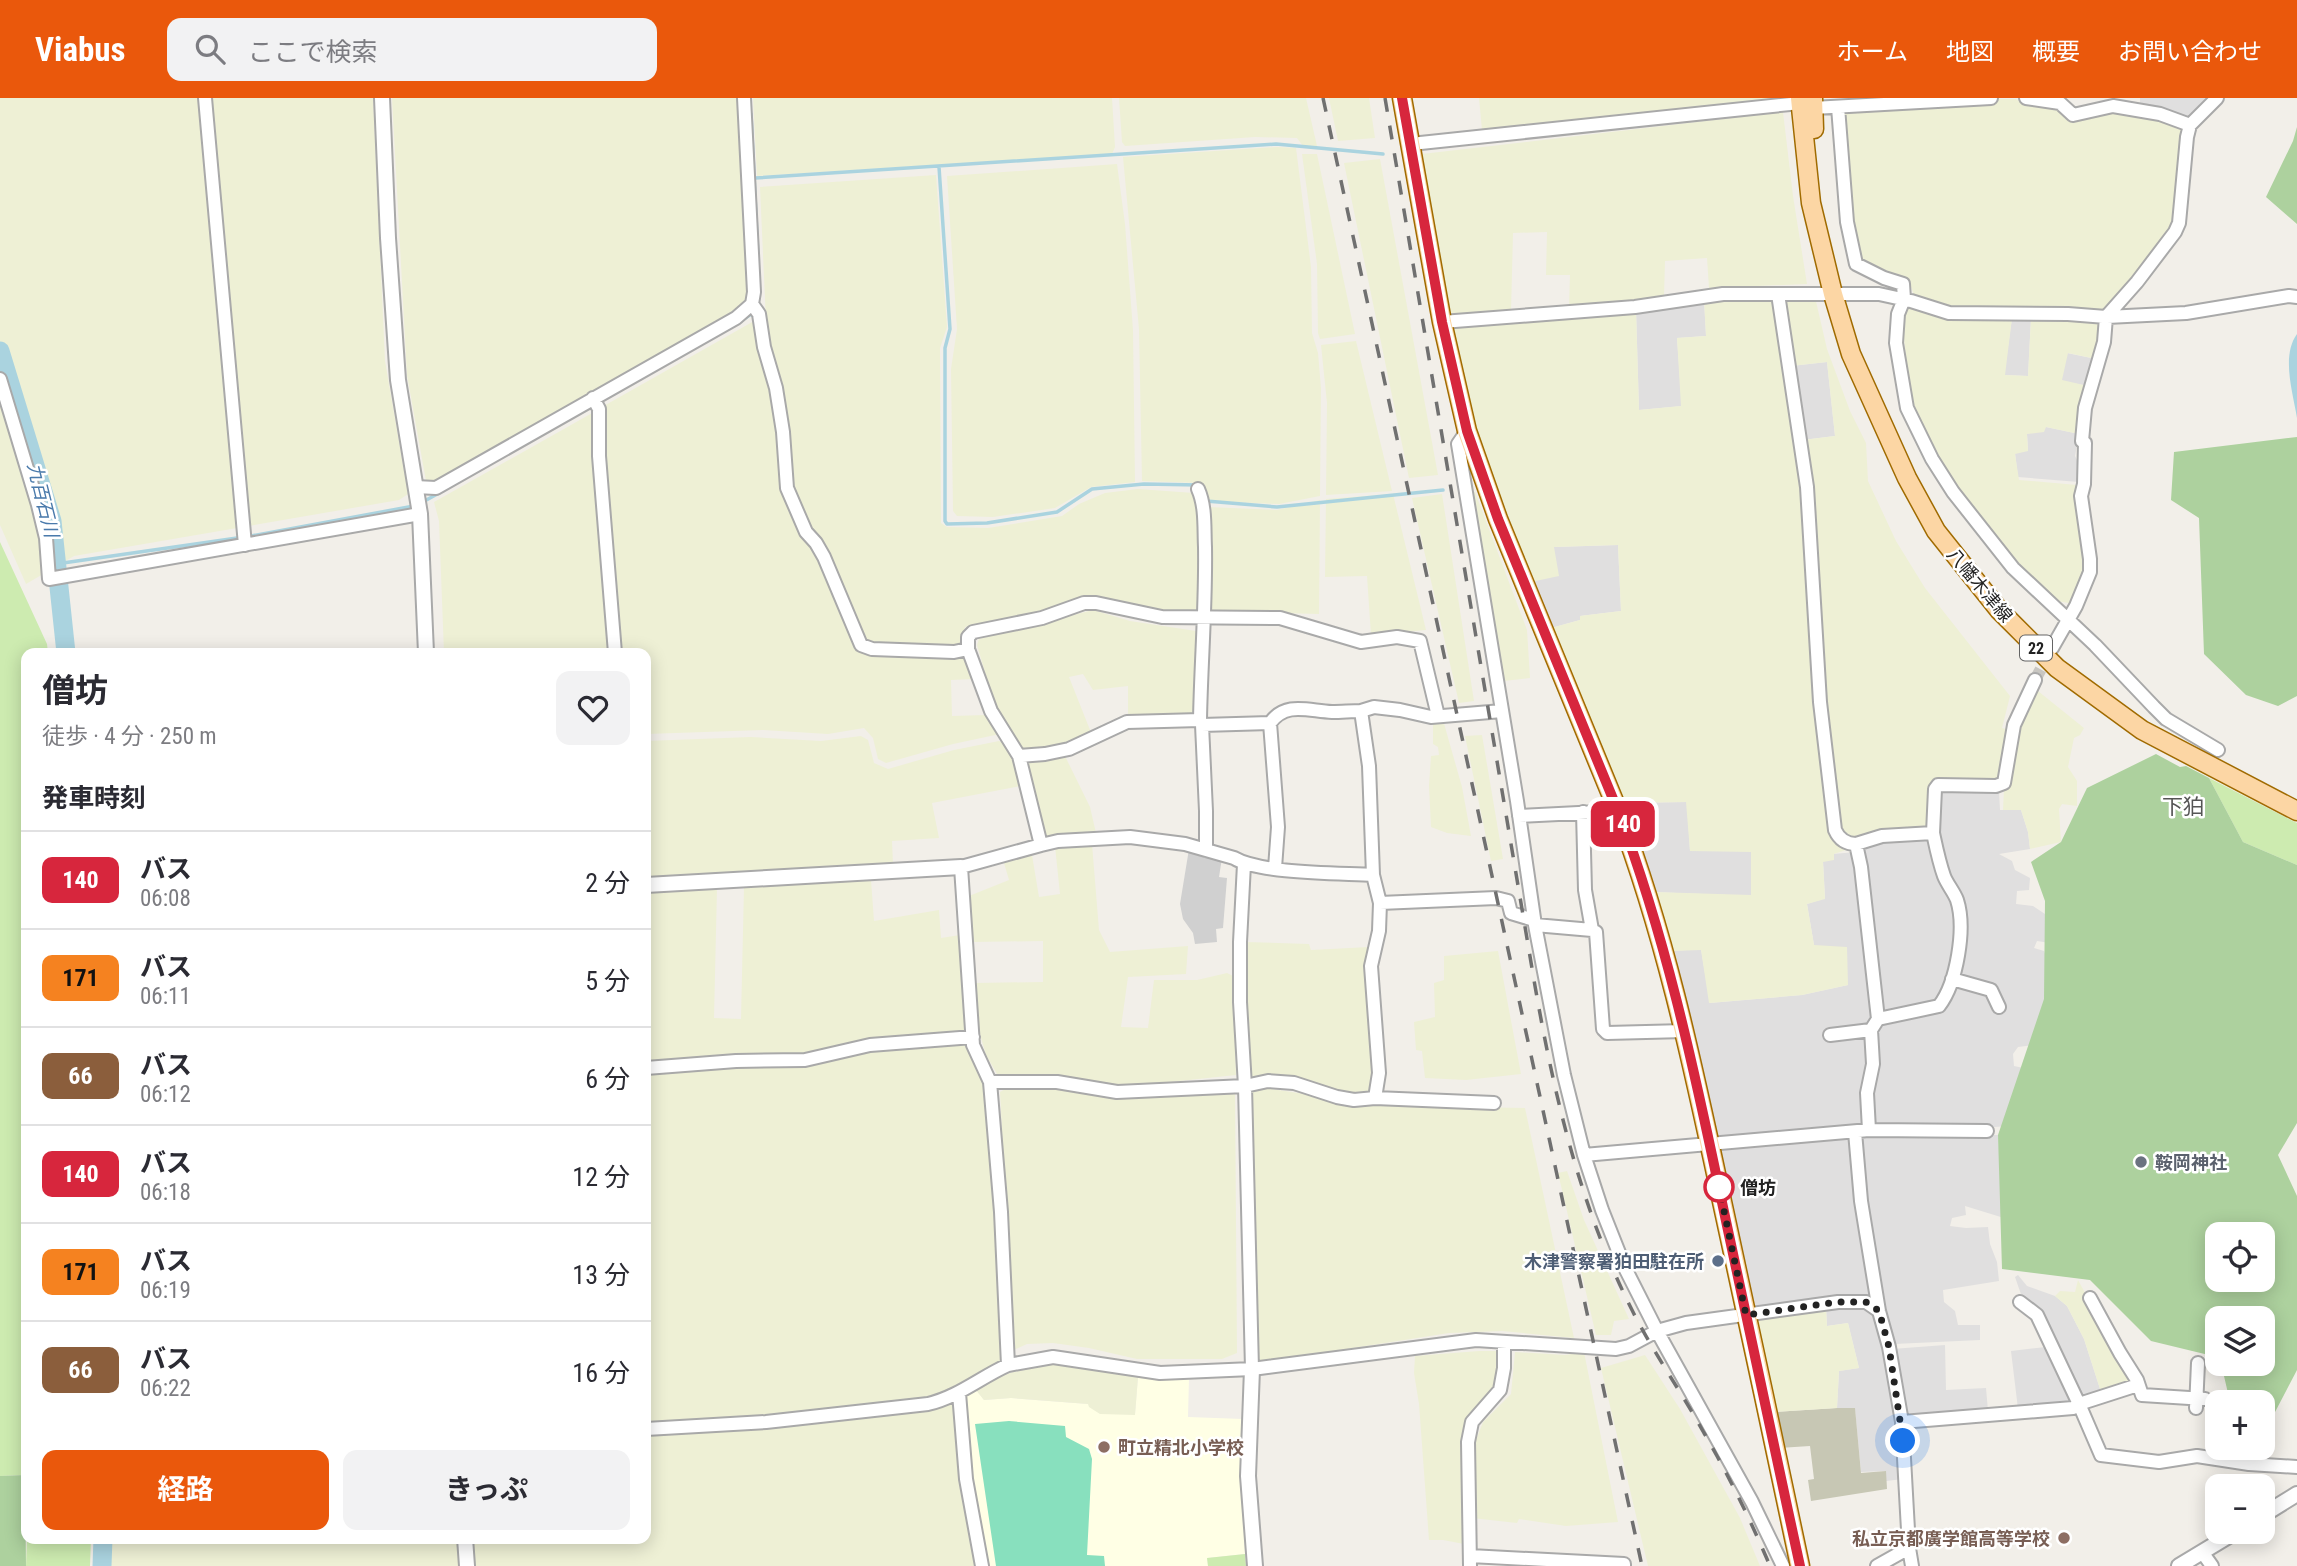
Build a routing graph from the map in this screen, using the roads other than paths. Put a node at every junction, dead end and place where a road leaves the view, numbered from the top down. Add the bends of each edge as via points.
1 (205, 98) edge
2 (382, 98) edge
3 (744, 98) edge
4 (1402, 98) edge
5 (1991, 98) edge
6 (2026, 98) edge
7 (2217, 98) edge
8 (1806, 102) edge
9 (1838, 107) junction
10 (2190, 125) junction
11 (1410, 144) junction
12 (1837, 293) junction
13 (1778, 294) junction
14 (2297, 297) edge
15 (1904, 299) junction
16 (752, 304) junction
17 (2106, 317) junction
18 (1442, 322) junction
19 (0, 379) edge
20 (593, 398) junction
21 (1467, 431) junction
22 (415, 487) junction
23 (1198, 489) dead end
24 (419, 514) junction
25 (245, 545) junction
26 (1205, 619) junction
27 (2069, 620) junction
28 (426, 648) edge
29 (615, 648) edge
30 (2052, 648) tunnel mouth
31 (968, 649) junction
32 (2035, 680) tunnel mouth
33 (1361, 711) junction
34 (1502, 711) junction
35 (1438, 716) junction
36 (1201, 722) junction
37 (1270, 723) junction
38 (2218, 750) dead end
39 (1019, 756) junction
40 (1618, 811) junction
41 (2297, 811) edge
42 (1583, 812) junction
43 (1519, 816) junction
44 (1933, 833) junction
45 (1856, 844) junction
46 (1041, 845) junction
47 (1206, 850) junction
48 (1244, 863) junction
49 (961, 867) junction
50 (1275, 869) junction
51 (1373, 875) junction
52 (651, 885) edge
53 (1380, 903) junction
54 (1534, 923) junction
55 (1592, 930) junction
56 (1952, 979) junction
57 (1999, 1007) dead end
58 (1875, 1025) junction
59 (1685, 1031) junction
60 (1830, 1035) dead end
61 (973, 1037) junction
62 (651, 1068) edge
63 (990, 1082) junction
64 (1245, 1086) junction
65 (1375, 1098) junction
66 (1494, 1103) dead end
67 (1869, 1129) junction
68 (1987, 1131) dead end
69 (1854, 1132) junction
70 (1710, 1143) junction
71 (1584, 1155) junction
72 (2090, 1298) dead end
73 (2020, 1302) dead end
74 (1879, 1311) junction
75 (1746, 1315) junction
76 (1657, 1331) junction
77 (1504, 1342) junction
78 (2199, 1363) dead end
79 (1009, 1365) junction
80 (1252, 1369) junction
81 (2138, 1385) junction
82 (959, 1392) junction
83 (2079, 1404) junction
84 (1902, 1422) junction
85 (651, 1429) edge
86 (2297, 1467) edge
87 (2297, 1494) edge
88 (2275, 1508) edge
89 (465, 1544) edge
90 (2215, 1544) edge
91 (1909, 1548) junction
92 (2202, 1552) junction
93 (1470, 1561) edge
94 (467, 1566) edge
95 (982, 1566) edge
96 (1255, 1566) edge
97 (1624, 1566) edge
98 (1783, 1566) edge
99 (1800, 1566) edge
100 (1877, 1566) edge
101 (1912, 1566) edge
102 (2179, 1566) edge
103 (2212, 1566) edge

1 - 25 street
2 - 22 street via 398,380
3 - 16 street
4 - 11 main road
5 - 9 street
6 - 10 street via 2060,103 2073,115 2113,106
7 - 10 street
8 - 9 street
8 - 11 street
8 - 12 main road, 八幡木津線 / 22 via 1819,205
9 - 15 street via 1847,222 1856,264 1903,284
10 - 17 street via 2179,223 2149,268
11 - 18 main road
12 - 13 street
12 - 15 street
12 - 41 main road, 八幡木津線 / 22 via 1869,392 1907,478 1936,531 1999,610 2037,650 2142,730
13 - 18 street via 1723,294 1635,307
13 - 45 street via 1808,487 1820,702 1835,830 1848,844
14 - 17 street via 2186,313
15 - 17 street via 1949,313
15 - 27 street via 1896,343 1907,408 1932,459 2014,568
16 - 20 street
16 - 31 street via 759,314 776,388 786,488 806,532 824,557 861,645 872,649
17 - 27 street via 2082,441 2081,496 2090,572
18 - 21 main road
19 - 25 street via 38,505 49,579
20 - 22 street via 436,488
20 - 29 street via 599,409
21 - 34 street via 1458,444
21 - 40 main road via 1498,519
22 - 24 street
23 - 26 street via 1203,501
24 - 25 street
24 - 28 street
26 - 31 street via 1162,617 1084,603 1042,618 973,632
26 - 35 street via 1280,618 1352,641 1397,637 1420,641
26 - 36 street
27 - 30 street
27 - 38 street via 2166,719
31 - 39 street via 991,711
32 - 44 street via 2014,725 2004,783 1938,785
33 - 35 street via 1374,707
33 - 37 street via 1293,708
33 - 51 street via 1370,777
34 - 35 street
34 - 43 street
36 - 37 street
36 - 39 street via 1127,722 1069,749
36 - 47 street
37 - 50 street via 1278,827
39 - 46 street
40 - 42 street
40 - 59 main road via 1651,905
42 - 43 street
42 - 55 street via 1584,890
43 - 54 street
44 - 45 street via 1882,836
44 - 56 street via 1961,919
45 - 58 street
46 - 47 street via 1130,836
46 - 49 street
47 - 48 street
48 - 50 street
48 - 64 street via 1240,990
49 - 52 street
49 - 61 street
50 - 51 street
51 - 53 street
53 - 54 street via 1496,898 1508,901 1511,913
53 - 65 street via 1371,966 1379,1073
54 - 55 street
54 - 71 street via 1563,1075
55 - 59 street via 1603,1029 1607,1033
56 - 57 street via 1992,990
56 - 58 street via 1939,1006
58 - 60 street
58 - 67 street via 1867,1093
59 - 70 main road
61 - 62 street via 870,1045 805,1060
61 - 63 street
63 - 64 street via 1056,1082 1116,1092
63 - 79 street
64 - 65 street via 1268,1081 1294,1083 1336,1097
64 - 80 street
65 - 66 street
67 - 68 street
67 - 69 street
69 - 70 street
69 - 74 street
70 - 71 street
70 - 75 main road
71 - 76 street via 1613,1239
72 - 81 street
73 - 83 street via 2037,1315
74 - 75 street via 1866,1302 1838,1302
74 - 84 street
75 - 76 street
75 - 99 main road
76 - 77 street via 1616,1349
76 - 98 street via 1727,1454
77 - 80 street via 1476,1340
77 - 93 street via 1500,1390 1472,1422 1468,1442
78 - 81 street via 2199,1402 2142,1395
79 - 80 street via 1053,1357 1160,1373
79 - 82 street
80 - 96 street via 1248,1476
81 - 83 street
82 - 85 street via 917,1406
82 - 95 street via 966,1479
83 - 84 street
83 - 86 street via 2101,1455 2159,1462 2197,1456
84 - 91 street
87 - 88 street
89 - 94 street
90 - 92 street
91 - 100 street
91 - 101 street
92 - 102 street
92 - 103 street
93 - 97 street

